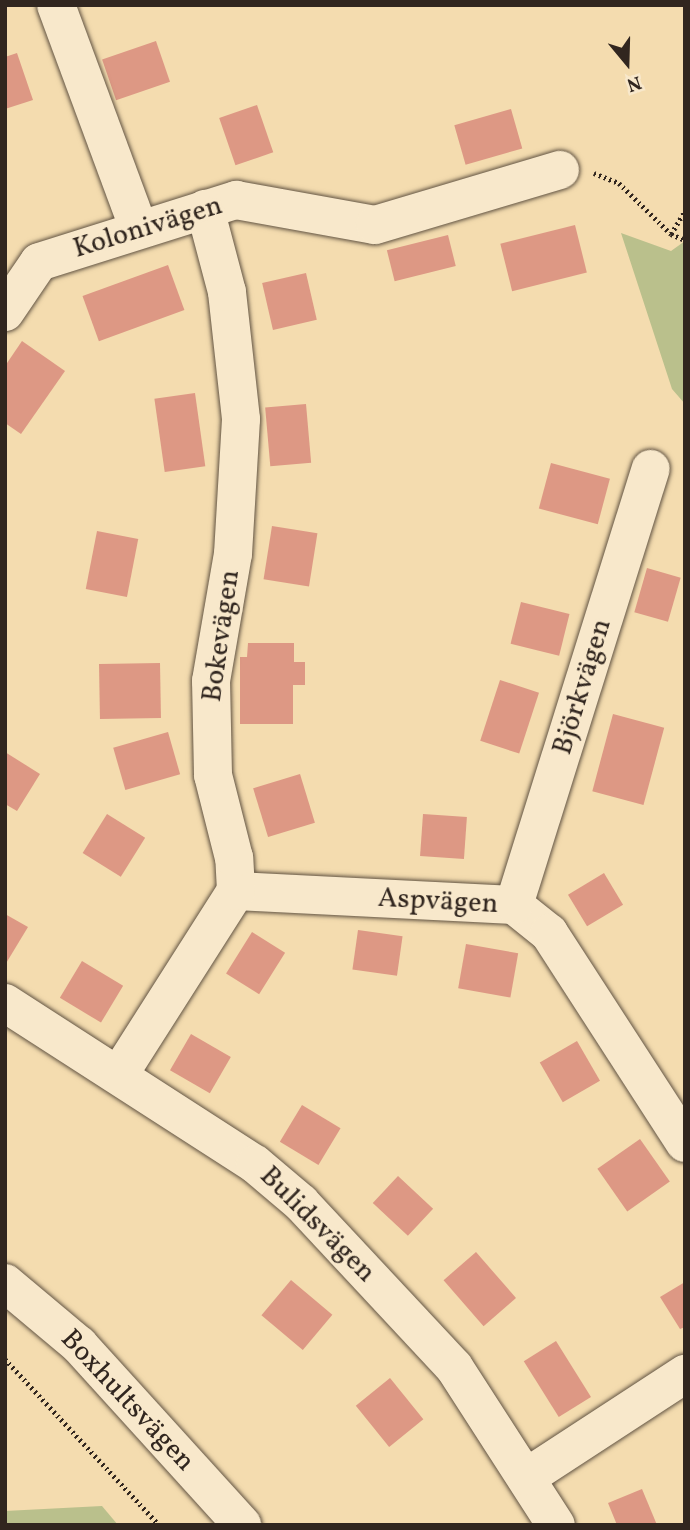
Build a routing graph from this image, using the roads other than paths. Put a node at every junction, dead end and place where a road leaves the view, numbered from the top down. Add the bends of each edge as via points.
1 (56, 5) edge
2 (560, 170) road end
3 (205, 209) junction
4 (139, 229) junction
5 (5, 312) edge
6 (651, 469) dead end
7 (236, 891) junction
8 (514, 905) junction
9 (5, 1003) edge
10 (120, 1073) junction
11 (685, 1143) edge
12 (5, 1285) edge
13 (685, 1374) edge
14 (527, 1477) junction
15 (211, 1525) edge
16 (242, 1525) edge
17 (556, 1525) edge

1 - 4 street
2 - 3 street, Kolonivägen via 375,225 236,200
3 - 4 street, Kolonivägen
3 - 7 street, Bokevägen via 226,292 241,419 233,554 211,681 213,775 234,858
4 - 5 street, Kolonivägen via 38,262
6 - 8 street, Björkvägen
7 - 8 street, Aspvägen
7 - 10 street
8 - 11 street, Aspvägen via 549,933
9 - 10 street, Bulidsvägen
10 - 14 street, Bulidsvägen via 255,1164 301,1203 454,1367
12 - 15 street, Boxhultsvägen via 91,1395
12 - 16 street, Boxhultsvägen via 79,1345
13 - 14 street
14 - 17 street, Bulidsvägen

